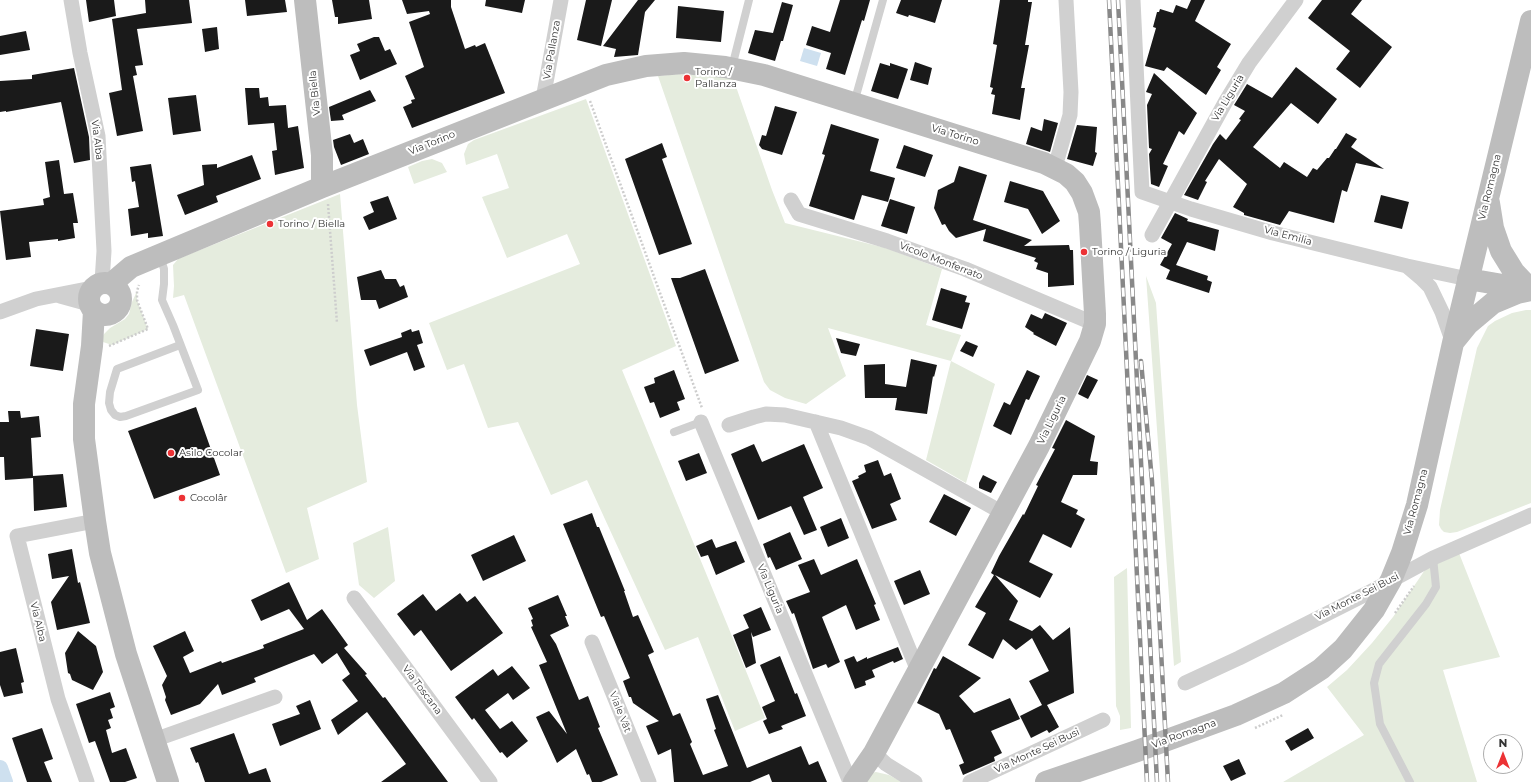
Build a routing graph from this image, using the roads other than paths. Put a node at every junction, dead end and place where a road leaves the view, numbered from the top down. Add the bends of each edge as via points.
1 (71, 0) edge
2 (305, 0) edge
3 (561, 0) edge
4 (749, 0) edge
5 (883, 0) edge
6 (1066, 0) edge
7 (1133, 0) edge
8 (1296, 0) edge
9 (1531, 21) edge
10 (732, 68) junction
11 (543, 99) junction
12 (854, 104) junction
13 (1055, 168) junction
14 (322, 187) junction
15 (1488, 195) junction
16 (791, 200) dead end
17 (1170, 202) junction
18 (1152, 235) dead end
19 (1407, 266) junction
20 (147, 267) junction
21 (1468, 279) junction
22 (1531, 290) edge
23 (103, 297) junction
24 (0, 312) edge
25 (1095, 324) junction
26 (1453, 343) junction
27 (180, 345) junction
28 (702, 416) joint
29 (816, 422) junction
30 (729, 425) dead end
31 (674, 432) dead end
32 (1003, 513) junction
33 (1531, 515) edge
34 (95, 521) junction
35 (1433, 558) junction
36 (1391, 580) junction
37 (354, 598) dead end
38 (592, 642) dead end
39 (918, 671) junction
40 (1185, 683) dead end
41 (275, 697) dead end
42 (1104, 720) dead end
43 (154, 740) junction
44 (874, 753) junction
45 (87, 782) edge
46 (168, 782) edge
47 (490, 782) edge
48 (649, 782) edge
49 (850, 782) edge
50 (854, 782) edge
51 (915, 782) edge
52 (970, 782) edge
53 (1046, 782) edge
54 (1410, 782) edge

1 - 23 street, Via Alba via 98,136 104,251
2 - 14 main road, Via Biella via 322,155
3 - 11 street, Via Pallanza
4 - 10 lane
5 - 12 lane
6 - 13 street via 1070,115
7 - 17 street via 1142,192
8 - 17 street, Via Liguria via 1249,63
9 - 15 main road, Via Romagna
10 - 11 main road, Via Torino via 684,63 646,66 606,75
10 - 12 main road, Via Torino via 764,75
11 - 14 main road, Via Torino
12 - 13 main road, Via Torino
13 - 25 main road, Via Torino via 1075,182 1089,212 1094,264
14 - 20 main road, Via Torino
15 - 21 main road, Via Romagna
15 - 22 main road via 1490,215 1501,252 1514,272
16 - 25 street, Vicolo Monferrato via 799,214 888,241 965,269
17 - 18 street, Via Liguria
17 - 19 street, Via Emilia via 1273,233
19 - 21 street, Via Emilia
19 - 26 street, Via Emilia via 1430,287
20 - 23 main road
20 - 27 lane via 164,269 162,300
21 - 22 main road, Via Emilia
21 - 26 main road, Via Romagna
22 - 26 main road via 1516,293 1493,303 1468,324
23 - 24 street via 55,294
23 - 34 main road, Via Alba via 99,347 84,404 84,439
25 - 32 main road, Via Liguria via 1077,369
26 - 36 main road, Via Romagna via 1420,493 1410,530
27 - 27 lane via 198,390 126,416 115,415 111,410 109,398 117,369
28 - 31 lane
28 - 49 street, Via Liguria
29 - 30 street via 785,415 766,414
29 - 32 street via 869,438
29 - 39 street
32 - 39 main road, Via Liguria
33 - 35 street, Via Monte Sei Busi
34 - 43 main road, Via Alba via 100,553 126,654
34 - 45 street, Via Alba via 17,536 58,699
35 - 36 street, Via Monte Sei Busi
35 - 54 lane via 1436,587 1426,604 1379,664 1374,683 1380,724
36 - 40 street, Via Monte Sei Busi
36 - 53 main road, Via Romagna via 1374,610 1343,649 1321,669 1290,690 1236,715
37 - 47 street, Via Toscana
38 - 48 street, Viale Vât
39 - 44 main road, Via Liguria
41 - 43 street
42 - 52 street, Via Monte Sei Busi
43 - 46 main road, Via Alba
44 - 50 main road, Via Liguria
44 - 51 street via 886,764

